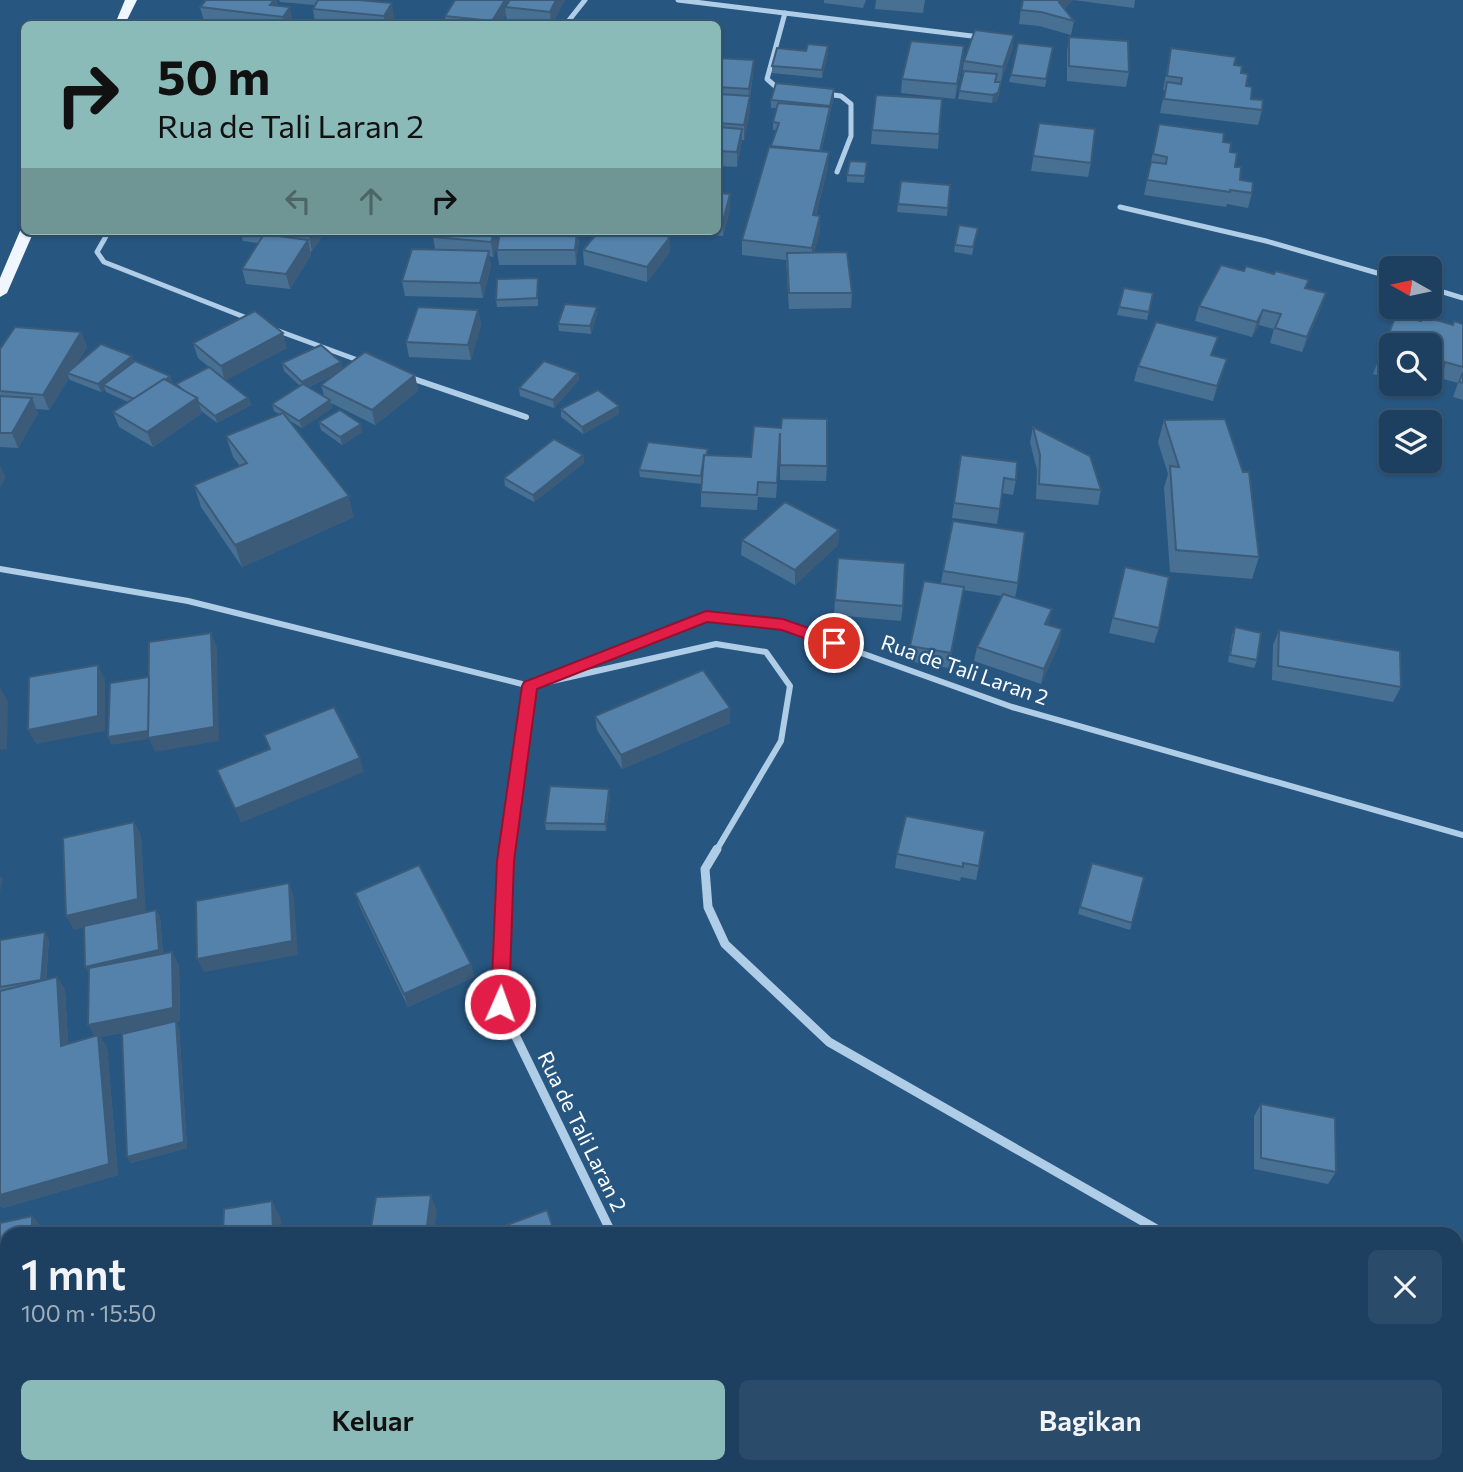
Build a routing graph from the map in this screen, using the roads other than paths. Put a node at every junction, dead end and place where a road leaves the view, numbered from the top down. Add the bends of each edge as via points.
1 (131, 0) edge
2 (585, 0) edge
3 (678, 0) edge
4 (785, 13) junction
5 (121, 21) edge
6 (568, 21) edge
7 (985, 38) edge
8 (788, 88) edge
9 (815, 92) edge
10 (837, 172) dead end
11 (1120, 207) dead end
12 (25, 235) edge
13 (107, 235) edge
14 (1379, 274) edge
15 (1442, 292) edge
16 (0, 293) edge
17 (1463, 298) edge
18 (254, 321) edge
19 (267, 326) edge
20 (371, 365) edge
21 (397, 373) edge
22 (526, 417) dead end
23 (0, 569) edge
24 (530, 686) junction
25 (1463, 835) edge
26 (609, 1227) edge
27 (1153, 1227) edge

1 - 5 main road
2 - 6 street
3 - 4 street
4 - 7 street
4 - 8 street via 767,79
9 - 10 street via 841,96 851,104 851,136
11 - 14 street
12 - 16 main road
13 - 18 street via 97,252 104,261
15 - 17 street
19 - 20 street
21 - 22 street
23 - 24 street via 188,601
24 - 25 street, Rua de Tali Laran 2 via 706,617 783,625 1012,708
24 - 26 street, Rua de Tali Laran 2 via 505,861 500,1004
24 - 27 street via 716,645 766,652 790,686 780,741 705,869 708,907 725,944 829,1042

